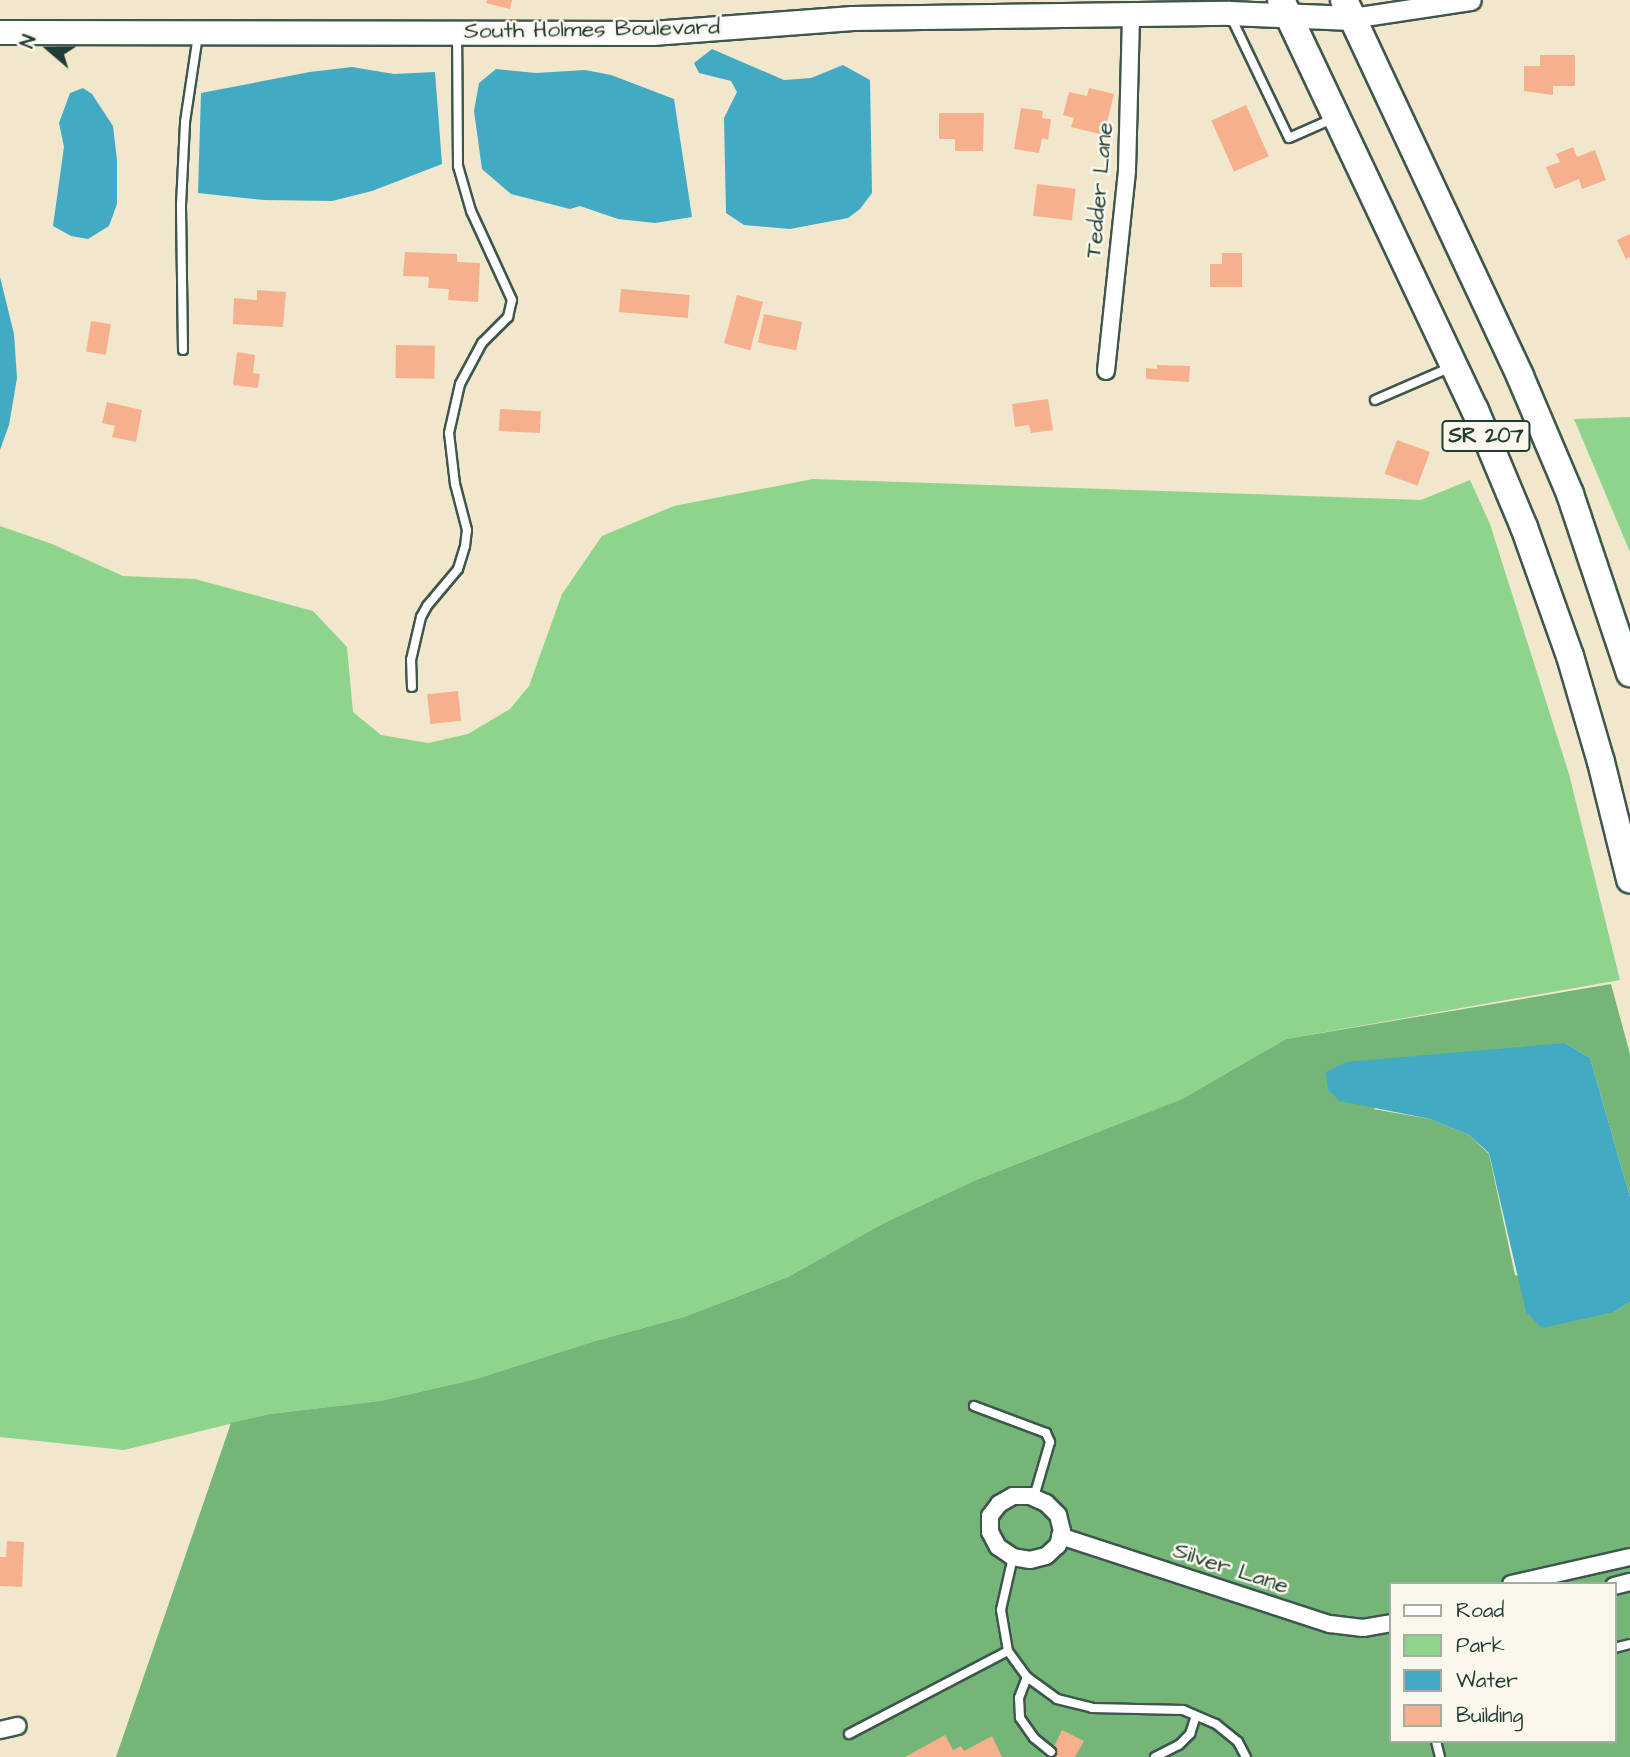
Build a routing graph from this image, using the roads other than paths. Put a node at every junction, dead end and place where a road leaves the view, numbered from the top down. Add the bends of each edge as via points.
1 (1471, 0) edge
2 (1284, 6) edge
3 (1348, 9) edge
4 (1131, 13) junction
5 (1229, 13) junction
6 (0, 32) edge
7 (198, 32) junction
8 (457, 33) junction
9 (1336, 117) junction
10 (183, 350) dead end
11 (1454, 366) junction
12 (1106, 371) dead end
13 (1375, 400) dead end
14 (1630, 673) edge
15 (412, 687) dead end
16 (1630, 879) edge
17 (974, 1406) dead end
18 (1034, 1497) junction
19 (1060, 1536) junction
20 (1013, 1557) junction
21 (1630, 1557) edge
22 (1565, 1578) edge
23 (1529, 1582) edge
24 (1388, 1623) edge
25 (1008, 1651) junction
26 (1027, 1676) junction
27 (1196, 1716) junction
28 (18, 1726) dead end
29 (0, 1730) edge
30 (849, 1734) dead end
31 (1051, 1752) dead end
32 (1155, 1757) edge
33 (1246, 1757) edge

1 - 3 street
2 - 3 main road, South Holmes Boulevard
2 - 5 main road, South Holmes Boulevard
2 - 9 highway, SR 207
3 - 14 highway, SR 207 via 1520,376 1570,494
4 - 5 main road, South Holmes Boulevard
4 - 8 main road, South Holmes Boulevard via 900,13 652,33
4 - 12 street, Tedder Lane via 1128,170
5 - 9 lane via 1289,138
6 - 7 main road, South Holmes Boulevard
7 - 8 main road, South Holmes Boulevard
7 - 10 lane via 184,136
8 - 15 lane via 458,166 471,211 512,300 509,317 482,343 460,384 449,433 467,530 465,546 450,583 421,617 411,660
9 - 11 highway, SR 207
11 - 13 lane
11 - 16 highway, SR 207 via 1524,527 1570,656
17 - 18 lane via 1046,1433 1050,1442
18 - 19 street via 1058,1515
18 - 20 street via 1013,1496 999,1504 990,1517 990,1532 998,1547
19 - 20 street via 1058,1545 1046,1556 1030,1560
19 - 24 street, Silver Lane via 1330,1624 1363,1628
20 - 25 lane via 1001,1610
21 - 22 street
22 - 23 street
25 - 26 lane
25 - 30 lane
26 - 27 lane via 1057,1699 1092,1708 1183,1710
26 - 31 lane via 1019,1698 1020,1718
27 - 32 lane via 1179,1745
27 - 33 lane via 1216,1724 1238,1742
28 - 29 street

